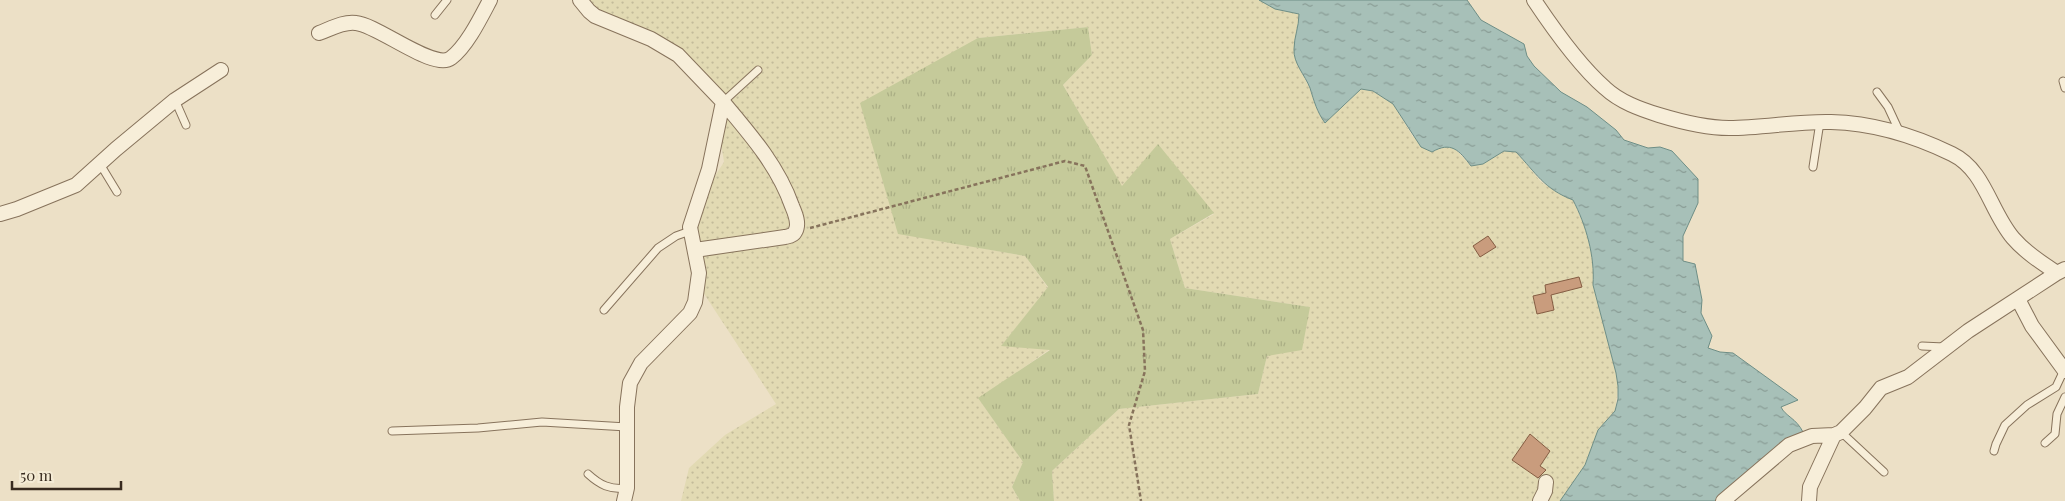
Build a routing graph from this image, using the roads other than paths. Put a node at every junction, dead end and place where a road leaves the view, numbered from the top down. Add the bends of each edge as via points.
1 (447, 0) edge
2 (490, 0) edge
3 (580, 0) edge
4 (1534, 0) edge
5 (435, 15) dead end
6 (319, 33) dead end
7 (221, 70) dead end
8 (758, 70) dead end
9 (1876, 92) dead end
10 (175, 100) junction
11 (723, 102) junction
12 (1820, 122) junction
13 (186, 125) dead end
14 (1902, 135) junction
15 (100, 164) junction
16 (1813, 167) dead end
17 (117, 192) dead end
18 (0, 214) edge
19 (690, 231) junction
20 (695, 250) junction
21 (2061, 271) edge
22 (2018, 299) junction
23 (604, 310) dead end
24 (1922, 346) dead end
25 (1947, 348) junction
26 (2065, 370) edge
27 (2065, 397) edge
28 (627, 427) junction
29 (392, 431) dead end
30 (1838, 434) junction
31 (2045, 443) dead end
32 (1994, 451) dead end
33 (1884, 472) dead end
34 (588, 474) dead end
35 (1546, 482) dead end
36 (626, 494) edge
37 (1540, 501) edge
38 (1723, 501) edge
39 (1809, 501) edge

1 - 5 lane
2 - 6 street via 464,43 445,61 426,56 356,23
3 - 11 street via 595,16 651,39 678,55
4 - 12 street via 1596,79 1623,101 1682,122 1728,128
7 - 10 street
8 - 11 lane
9 - 14 lane via 1888,106
10 - 13 lane
10 - 15 street
11 - 19 street via 709,169
11 - 20 street via 785,185 798,224 796,231 785,237
12 - 14 street via 1855,124
12 - 16 lane
14 - 21 street via 1963,161 1979,177 2001,221 2013,237
15 - 17 lane
15 - 18 street via 76,185
19 - 20 street
19 - 23 lane via 658,248
20 - 28 street via 699,273 696,302 690,314 650,351 635,371 628,394
21 - 22 street
22 - 25 street
22 - 26 street via 2032,326
24 - 25 lane
25 - 30 street via 1908,378 1881,388
26 - 32 lane via 2056,387 2005,425
27 - 31 lane via 2057,414 2055,434
28 - 29 lane via 542,422
28 - 36 street
30 - 33 lane
30 - 38 street via 1812,436 1789,445
30 - 39 street via 1810,487
34 - 36 lane via 597,483
35 - 37 street

